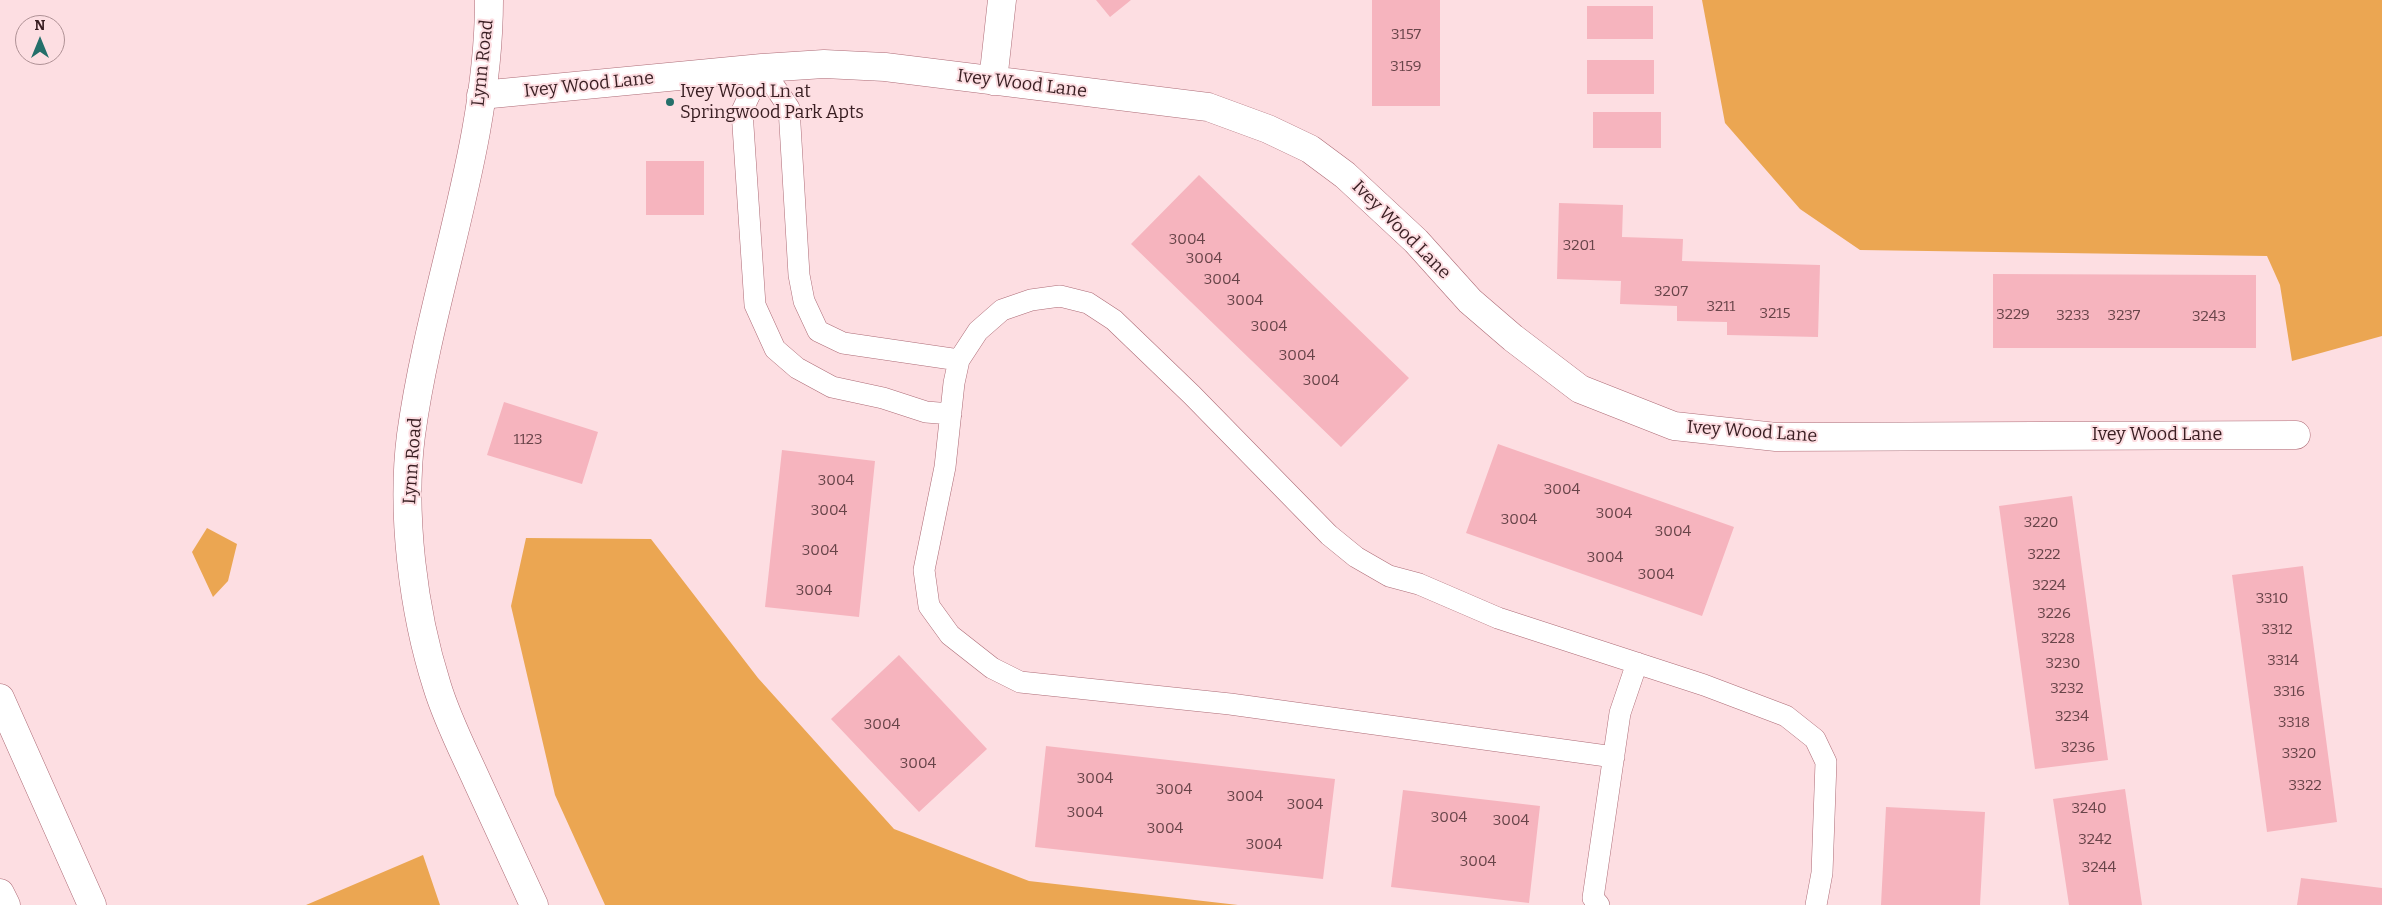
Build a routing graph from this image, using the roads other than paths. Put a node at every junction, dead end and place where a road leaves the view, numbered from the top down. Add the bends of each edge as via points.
1 (489, 0) edge
2 (1002, 0) edge
3 (762, 68) junction
4 (993, 81) junction
5 (481, 96) junction
6 (959, 360) junction
7 (950, 414) junction
8 (2296, 435) dead end
9 (1637, 663) junction
10 (0, 698) edge
11 (1614, 757) junction
12 (0, 893) edge
13 (6, 905) edge
14 (92, 905) edge
15 (534, 905) edge
16 (1599, 905) edge
17 (1816, 905) edge

1 - 5 main road, Lynn Road
2 - 4 main road
3 - 4 main road, Ivey Wood Lane via 824,64 885,67
3 - 5 main road, Ivey Wood Lane
3 - 6 lane via 789,108 798,276 804,301 818,332 843,343
3 - 7 lane via 742,111 755,306 771,342 797,368 832,387 884,398 926,412
4 - 8 main road, Ivey Wood Lane via 1208,107 1268,129 1310,149 1345,175 1416,242 1470,301 1557,372 1580,389 1674,426 1776,437
5 - 15 main road, Lynn Road via 411,436 409,540 424,637 437,686
6 - 7 lane
6 - 9 lane via 978,331 1002,310 1031,300 1060,296 1088,303 1114,320 1329,535 1356,557 1389,576 1419,584 1498,618
7 - 11 lane via 945,467 924,570 929,606 950,635 992,668 1020,682 1230,704
9 - 11 lane via 1620,714
9 - 17 lane via 1786,716 1816,739 1826,762 1822,873
10 - 14 main road
11 - 16 lane via 1593,898
12 - 13 main road

